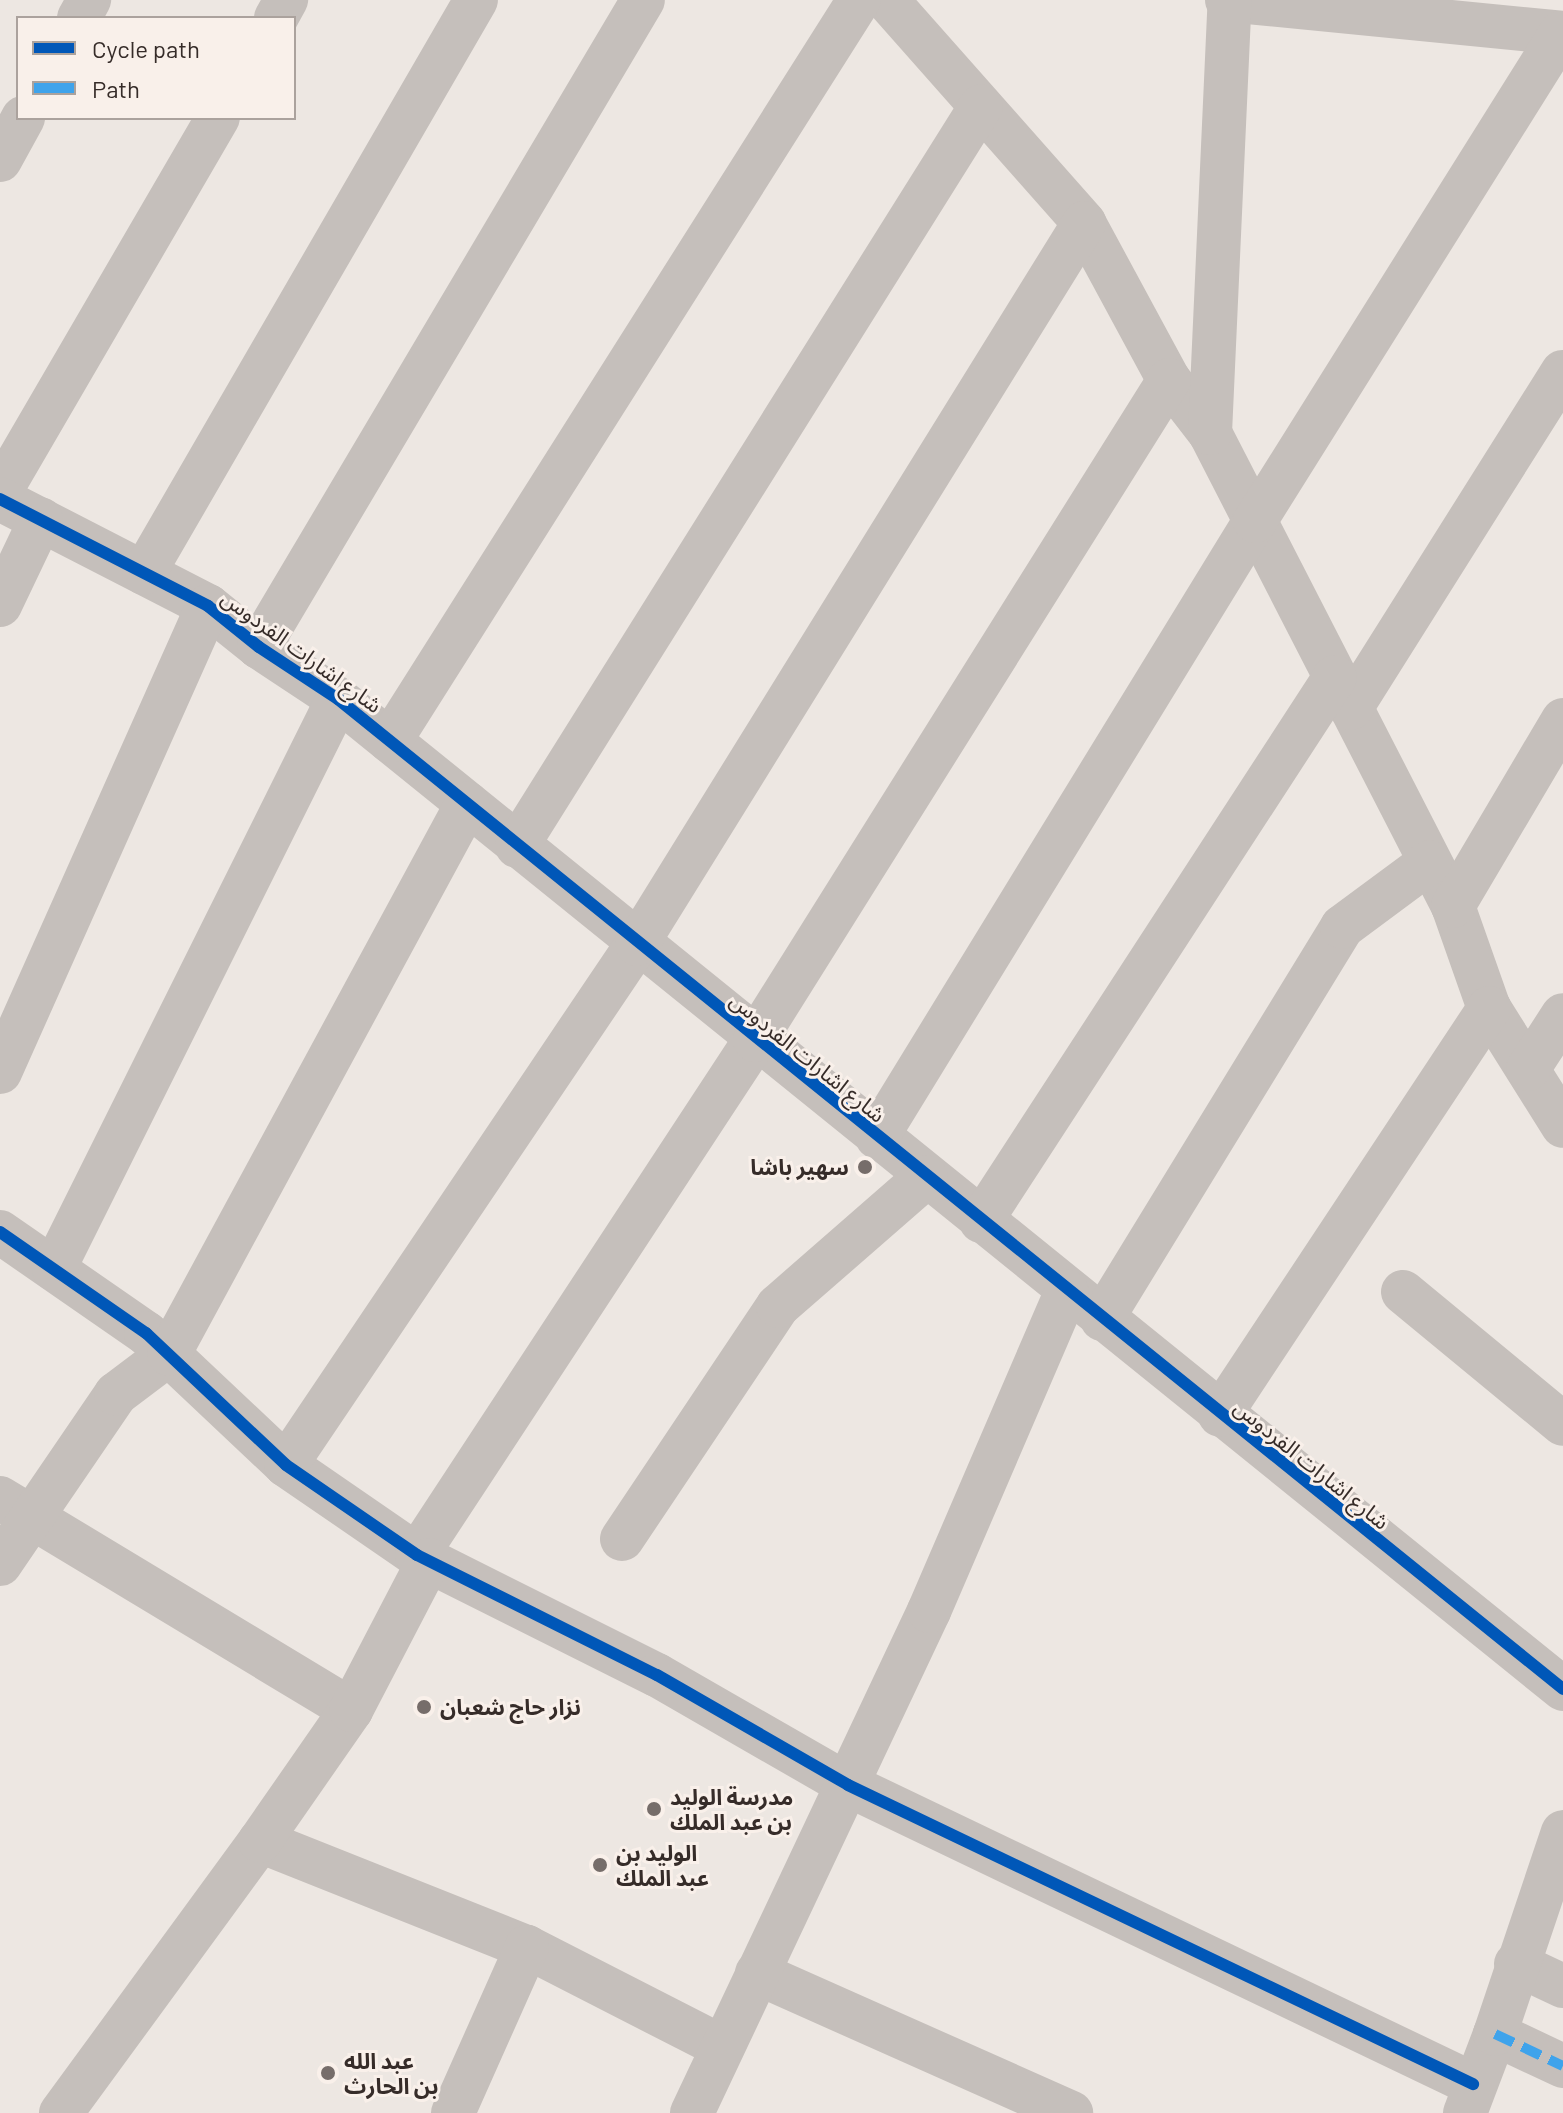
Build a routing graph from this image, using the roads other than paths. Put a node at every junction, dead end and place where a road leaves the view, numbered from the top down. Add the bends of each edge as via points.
1 (476, 0) edge
2 (643, 0) edge
3 (859, 0) edge
4 (887, 0) edge
5 (1229, 0) edge
6 (1562, 33) edge
7 (981, 106) junction
8 (22, 120) edge
9 (217, 120) edge
10 (0, 160) edge
11 (1084, 223) junction
12 (1563, 372) edge
13 (1169, 380) junction
14 (1210, 433) junction
15 (0, 492) edge
16 (0, 499) edge
17 (41, 519) junction
18 (1255, 521) junction
19 (144, 573) junction
20 (0, 605) edge
21 (208, 606) junction
22 (259, 647) junction
23 (1343, 693) junction
24 (338, 699) junction
25 (1563, 720) edge
26 (390, 741) junction
27 (467, 804) junction
28 (517, 846) junction
29 (1430, 862) junction
30 (1453, 906) junction
31 (637, 944) junction
32 (1489, 1008) junction
33 (1563, 1015) edge
34 (755, 1040) junction
35 (1528, 1069) junction
36 (0, 1072) edge
37 (1563, 1126) edge
38 (877, 1137) junction
39 (926, 1177) junction
40 (981, 1221) junction
41 (0, 1232) edge
42 (54, 1269) junction
43 (1067, 1291) junction
44 (1403, 1292) dead end
45 (1102, 1319) junction
46 (169, 1354) junction
47 (1220, 1415) junction
48 (1563, 1424) edge
49 (286, 1465) junction
50 (17, 1509) edge
51 (622, 1539) dead end
52 (423, 1558) junction
53 (0, 1564) edge
54 (1563, 1689) edge
55 (351, 1710) junction
56 (848, 1785) junction
57 (1563, 1832) edge
58 (260, 1841) junction
59 (527, 1947) junction
60 (1516, 1964) junction
61 (757, 1973) junction
62 (1563, 1986) edge
63 (1495, 2034) junction
64 (722, 2047) junction
65 (1563, 2066) edge
66 (1469, 2099) edge
67 (61, 2113) edge
68 (453, 2113) edge
69 (692, 2113) edge
70 (1071, 2113) edge

1 - 19 street
2 - 22 street
3 - 26 street
4 - 7 street
5 - 6 street
5 - 14 street
6 - 18 street
7 - 11 street
7 - 28 street
8 - 10 street
9 - 15 street
11 - 13 street
11 - 31 street
12 - 23 street
13 - 14 street
13 - 34 street
14 - 18 street
16 - 17 street, شارع اشارات الفردوس
17 - 19 street, شارع اشارات الفردوس
17 - 20 street
18 - 23 street
18 - 38 street
19 - 21 street, شارع اشارات الفردوس
21 - 22 street, شارع اشارات الفردوس
21 - 36 street
22 - 24 street, شارع اشارات الفردوس
23 - 29 street
23 - 40 street
24 - 26 street, شارع اشارات الفردوس
24 - 42 street
25 - 30 street
26 - 27 street, شارع اشارات الفردوس
27 - 28 street, شارع اشارات الفردوس
27 - 46 street
28 - 31 street, شارع اشارات الفردوس
29 - 30 street
29 - 45 street via 1342,927
30 - 32 street
31 - 34 street, شارع اشارات الفردوس
31 - 49 street
32 - 35 street
32 - 47 street
33 - 35 street
34 - 38 street, شارع اشارات الفردوس
34 - 52 street
35 - 37 street
38 - 39 street, شارع اشارات الفردوس
39 - 40 street, شارع اشارات الفردوس
39 - 51 street via 778,1306
40 - 43 street, شارع اشارات الفردوس
41 - 42 street
42 - 46 street
43 - 45 street, شارع اشارات الفردوس
43 - 56 street
44 - 48 street
45 - 47 street, شارع اشارات الفردوس
46 - 49 street
46 - 50 street via 116,1394
47 - 54 street, شارع اشارات الفردوس
49 - 52 street
50 - 53 street
50 - 55 street
52 - 55 street
52 - 56 street via 657,1675
55 - 58 street
56 - 61 street
56 - 66 street
57 - 60 street
58 - 59 street
58 - 67 street
59 - 64 street
59 - 68 street
60 - 62 street
60 - 63 street
61 - 64 street
61 - 70 street
63 - 65 street
63 - 66 street
64 - 69 street

